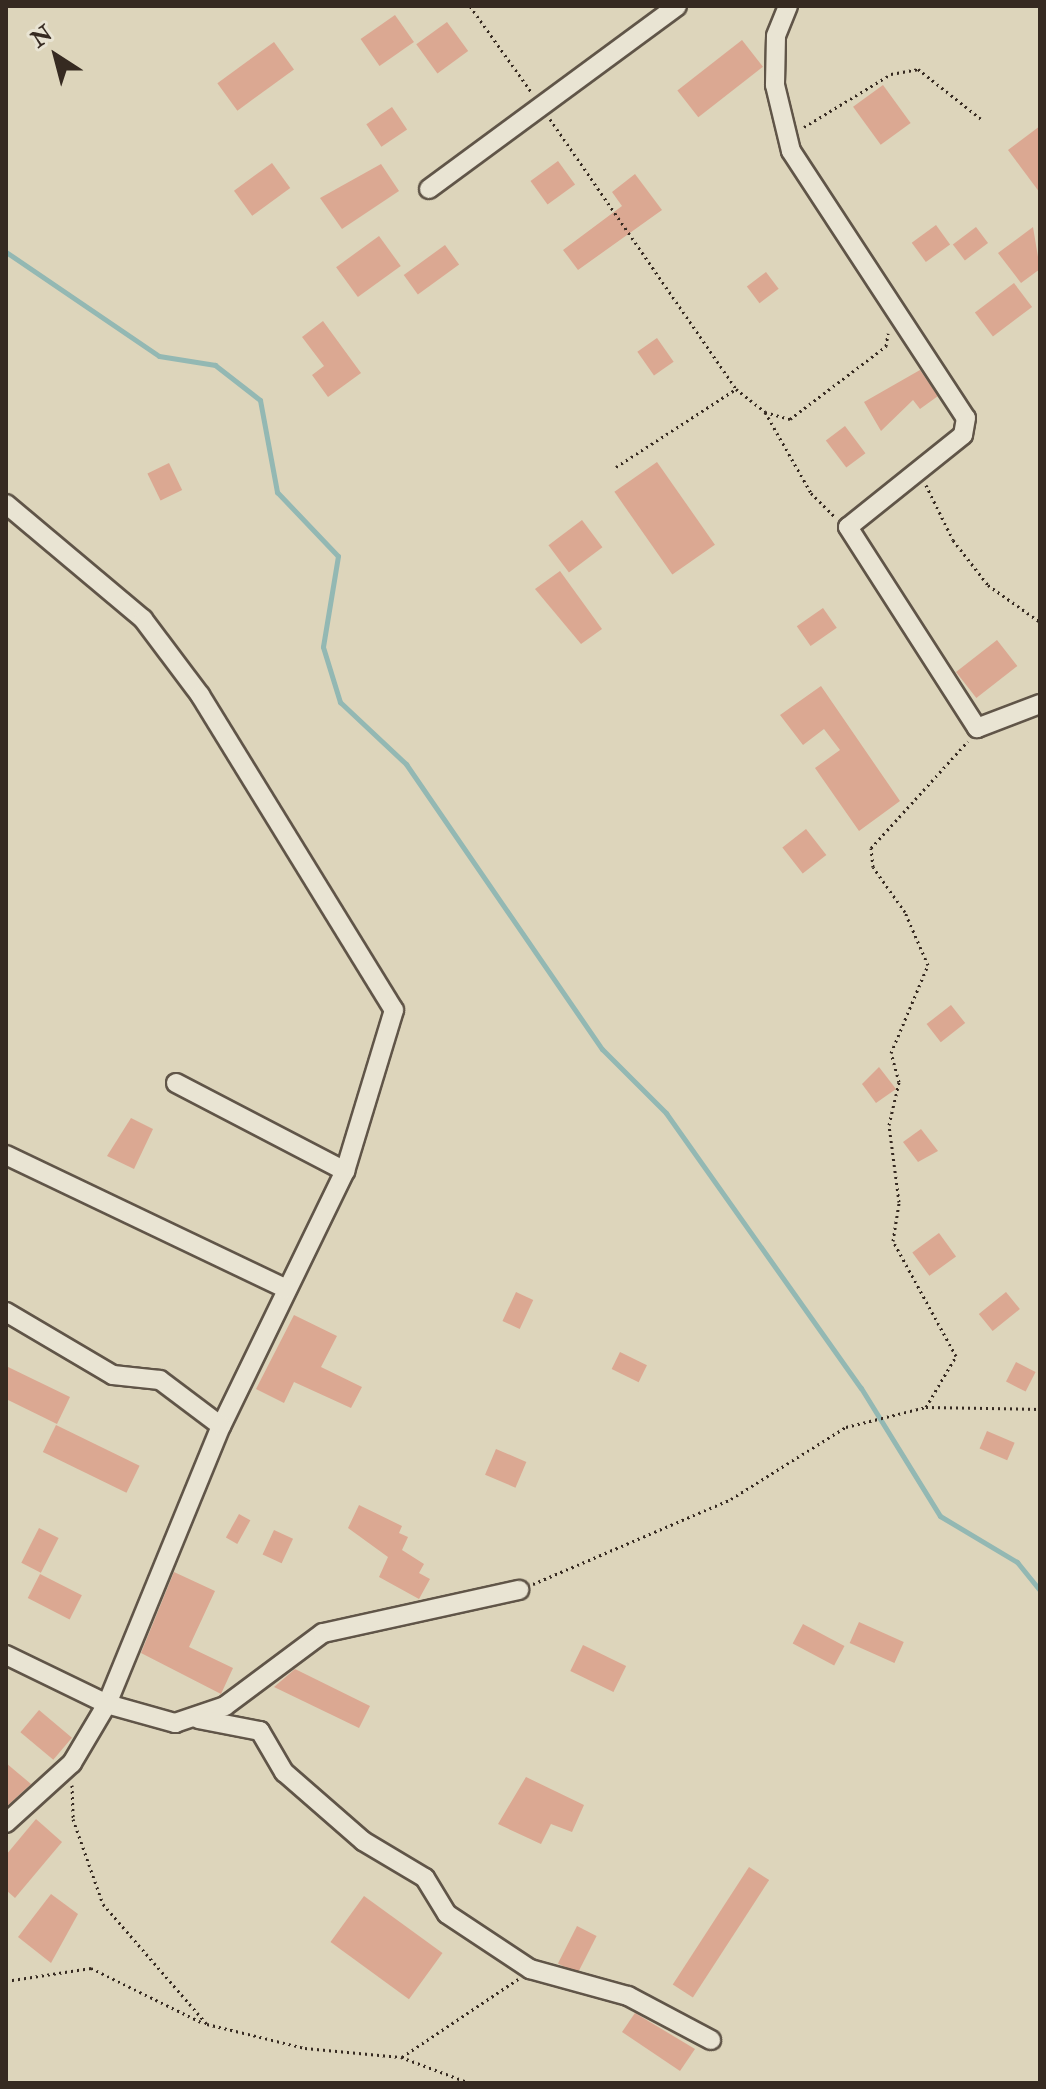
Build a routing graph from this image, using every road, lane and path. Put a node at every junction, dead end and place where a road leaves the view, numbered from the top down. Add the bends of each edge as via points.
1 (470, 6) edge
2 (677, 6) edge
3 (788, 6) edge
4 (543, 108) junction
5 (981, 119) dead end
6 (784, 123) junction
7 (429, 189) dead end
8 (892, 305) junction
9 (736, 389) junction
10 (765, 412) junction
11 (616, 467) dead end
12 (918, 467) junction
13 (6, 504) edge
14 (848, 527) junction
15 (1040, 622) edge
16 (1040, 704) edge
17 (977, 728) junction
18 (176, 1083) dead end
19 (7, 1160) edge
20 (345, 1171) junction
21 (287, 1289) junction
22 (6, 1312) edge
23 (926, 1407) junction
24 (1040, 1409) edge
25 (221, 1426) junction
26 (519, 1590) joint
27 (6, 1655) edge
28 (107, 1704) junction
29 (198, 1719) junction
30 (72, 1763) junction
31 (6, 1823) edge
32 (530, 1969) junction
33 (6, 1981) edge
34 (207, 2024) junction
35 (711, 2040) dead end
36 (401, 2057) junction
37 (470, 2083) edge

1 - 4 path
2 - 4 street
3 - 6 street via 776,36 775,85
4 - 7 street
4 - 9 path
5 - 6 path via 918,69 891,74 808,128
6 - 8 street via 791,151
8 - 10 path via 886,346 826,397 790,419
8 - 12 street via 966,418 963,435
9 - 10 path
9 - 11 path
10 - 14 path via 811,493
12 - 14 street
12 - 15 path via 953,540 979,574
13 - 20 street via 143,619 200,695 394,1010
14 - 17 street
16 - 17 street
17 - 23 path via 945,773 871,848 873,867 905,912 928,965 891,1053 899,1082 889,1125 899,1202 893,1241 956,1356
18 - 20 street
19 - 21 street
20 - 21 street
21 - 25 street
22 - 25 street via 113,1375 160,1380
23 - 24 path
23 - 26 path via 846,1427 731,1499
25 - 28 street
26 - 29 street via 323,1633
27 - 28 street
28 - 29 street via 175,1723
28 - 30 street
29 - 32 street via 260,1731 284,1772 363,1841 425,1878 447,1914
30 - 31 street
30 - 34 path via 73,1819 103,1904
32 - 35 street via 628,1996
32 - 36 path via 470,2018
33 - 34 path via 91,1968
34 - 36 path via 305,2048
36 - 37 path

